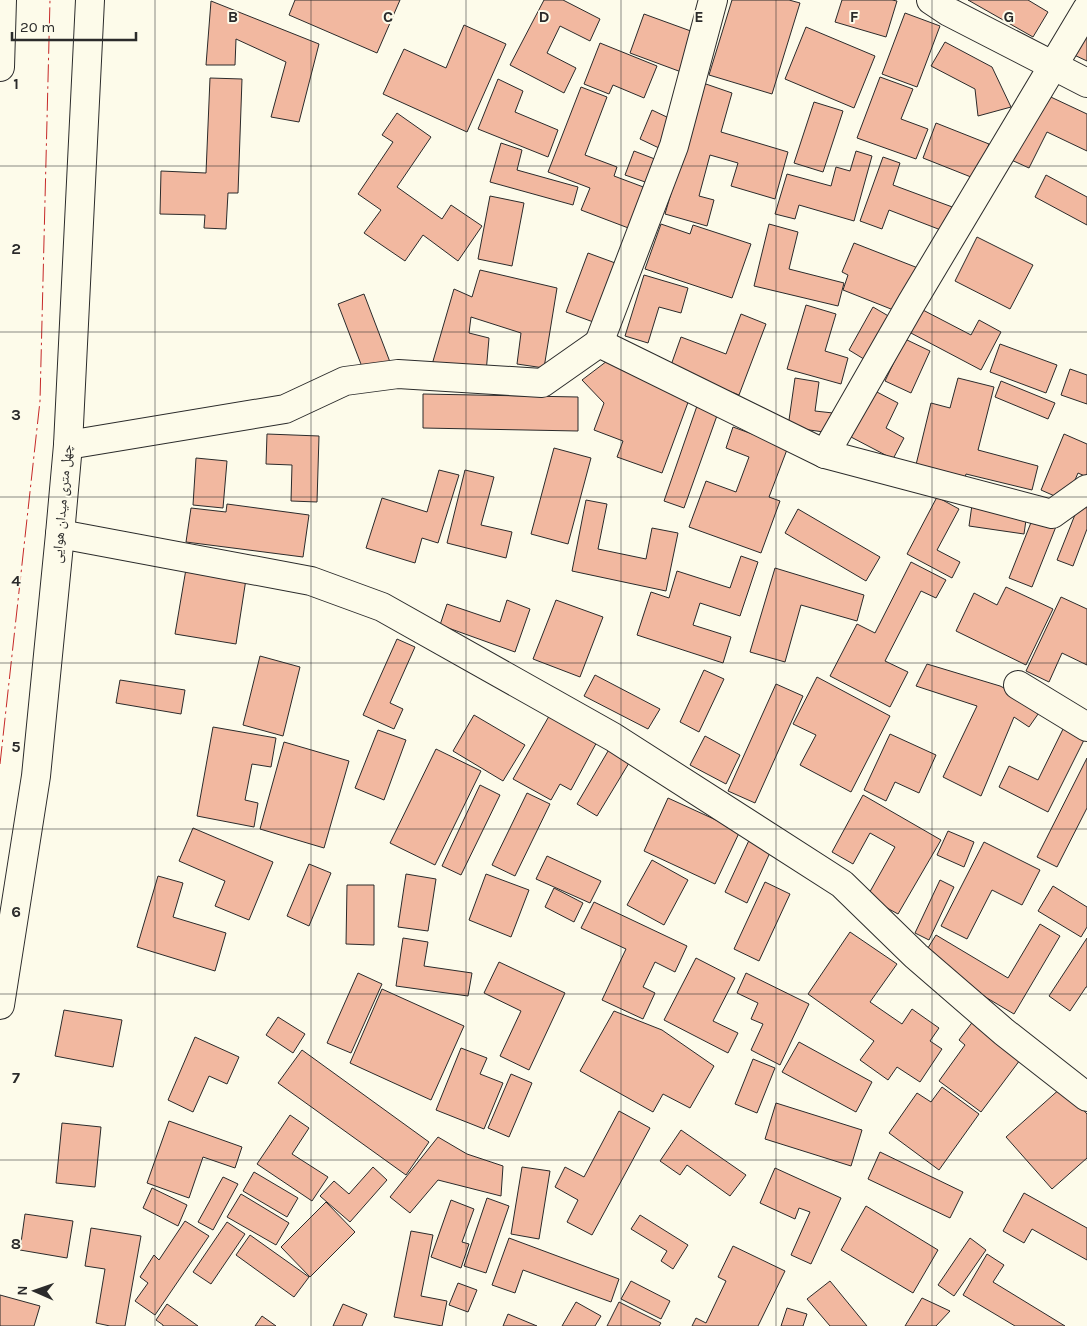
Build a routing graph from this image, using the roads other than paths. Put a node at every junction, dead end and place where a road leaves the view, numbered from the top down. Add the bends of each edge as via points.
1 (2, 0) edge
2 (90, 0) edge
3 (713, 0) edge
4 (931, 0) edge
5 (1087, 9) edge
6 (1053, 65) junction
7 (0, 67) edge
8 (1087, 83) edge
9 (599, 343) junction
10 (68, 445) junction
11 (825, 454) junction
12 (1087, 489) edge
13 (60, 534) junction
14 (1018, 685) dead end
15 (1087, 727) edge
16 (0, 1005) edge
17 (1087, 1097) edge

1 - 7 street
2 - 10 street, چهل متری میدان هوایی
3 - 9 street via 674,146
4 - 6 street
5 - 6 street
6 - 8 street
6 - 11 street
9 - 10 street via 542,383 398,374 345,380 284,408
9 - 11 street
10 - 13 street, چهل متری میدان هوایی
11 - 12 street via 1052,514
13 - 16 street, چهل متری میدان هوایی via 36,776
13 - 17 street via 311,580 382,608 612,737 842,884 923,963
14 - 15 street

